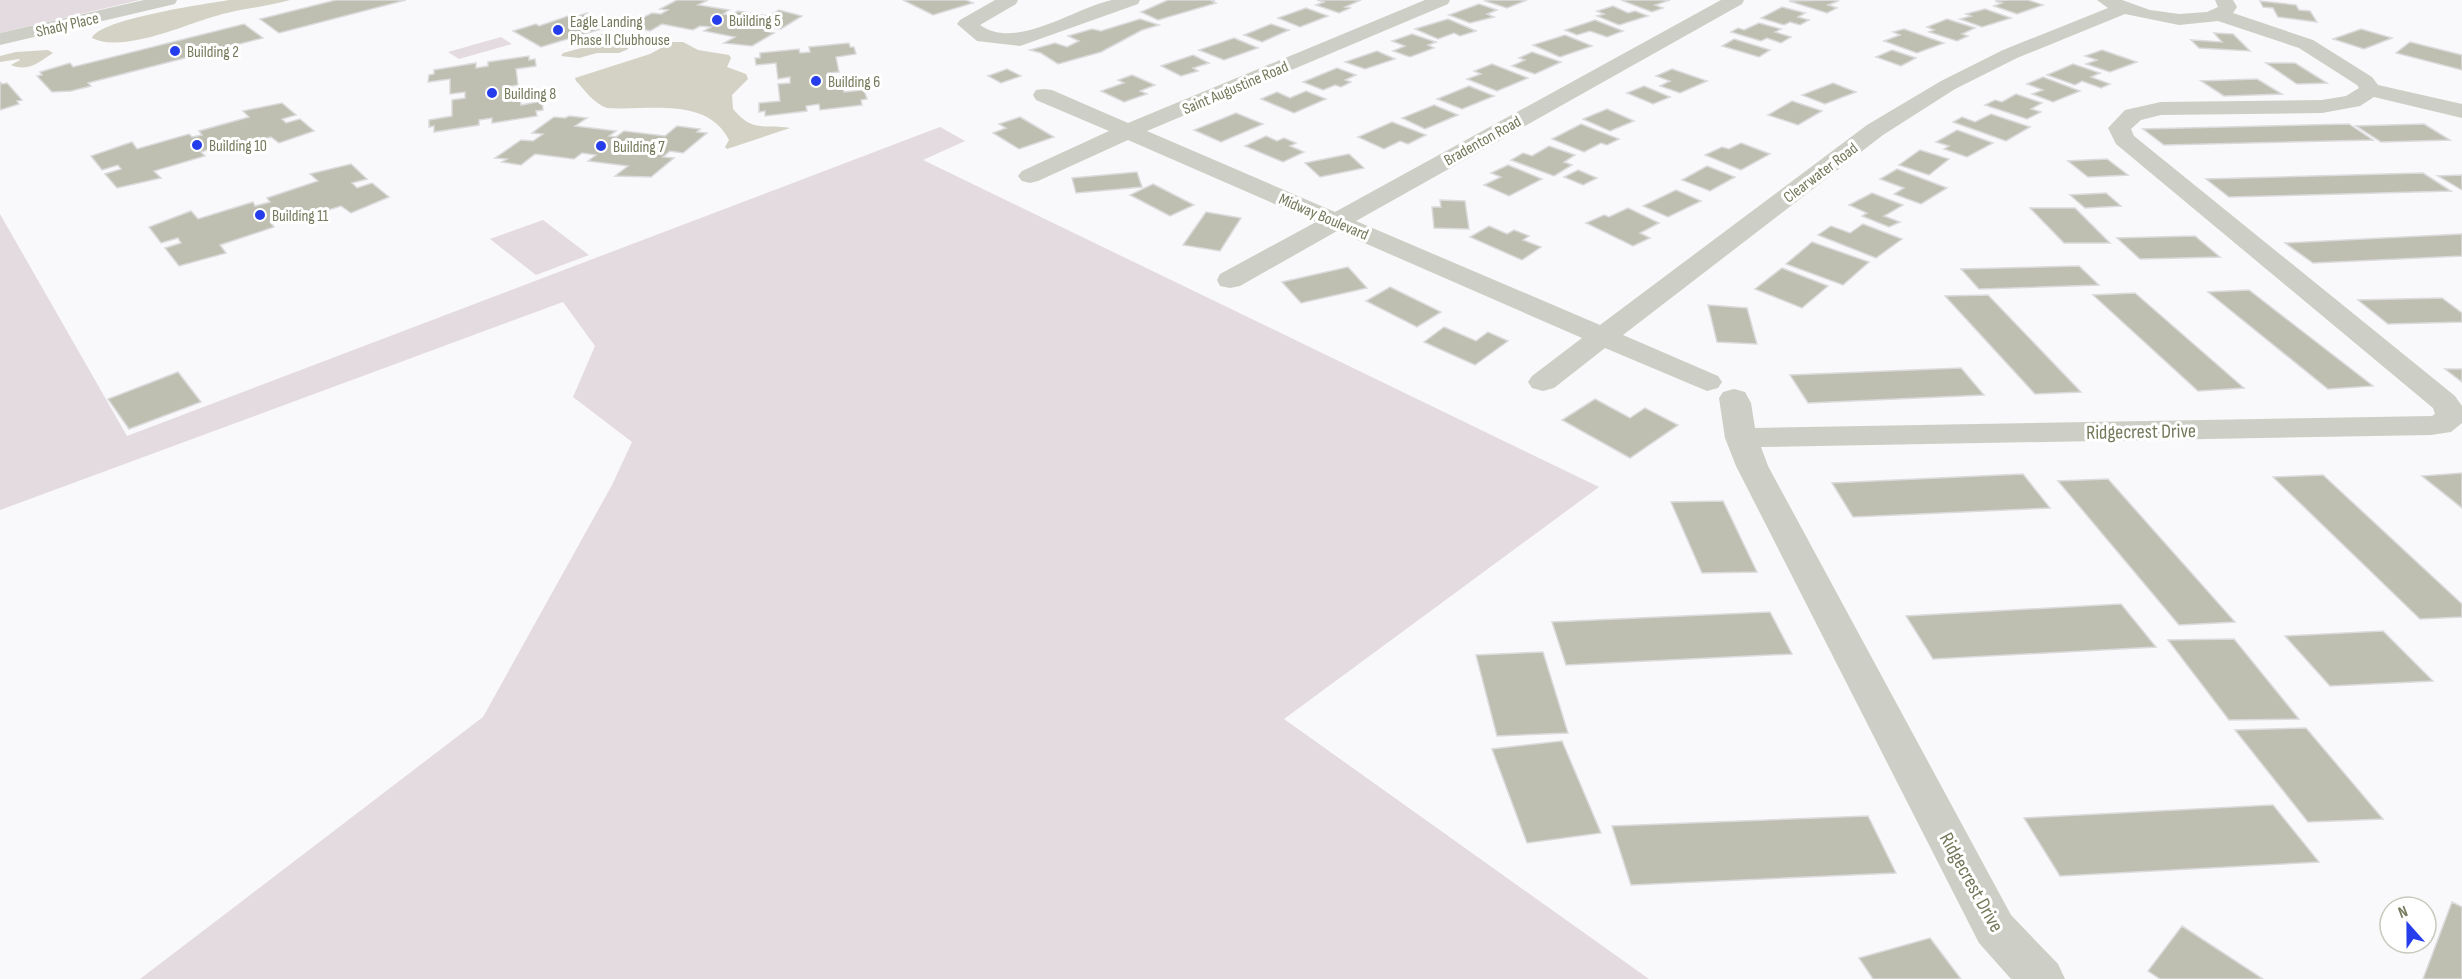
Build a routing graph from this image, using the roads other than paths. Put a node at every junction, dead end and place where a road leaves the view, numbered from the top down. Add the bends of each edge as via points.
1 (168, 0) edge
2 (1009, 0) edge
3 (1131, 0) edge
4 (1440, 0) edge
5 (1735, 0) edge
6 (2115, 4) edge
7 (2221, 8) edge
8 (0, 39) edge
9 (2372, 90) junction
10 (1044, 94) dead end
11 (2462, 111) edge
12 (1128, 131) junction
13 (1030, 177) dead end
14 (1337, 221) junction
15 (1230, 280) dead end
16 (1603, 336) junction
17 (1543, 382) dead end
18 (1707, 382) dead end
19 (1734, 398) dead end
20 (1742, 438) junction
21 (2041, 979) edge

1 - 8 street, Shady Place
2 - 3 street via 967,24 984,37 1020,40
4 - 12 street, Saint Augustine Road
5 - 14 street, Bradenton Road
6 - 7 street via 2180,18
6 - 16 street, Clearwater Road via 1948,85 1875,130
7 - 9 street via 2306,44 2365,81
9 - 11 street
9 - 20 street, Ridgecrest Drive via 2363,98 2313,107 2141,111 2123,121 2119,128 2124,139 2444,402 2451,417 2440,425
10 - 12 street, Midway Boulevard
12 - 13 street, Saint Augustine Road
12 - 14 street, Midway Boulevard
14 - 15 street, Bradenton Road
14 - 16 street, Midway Boulevard
16 - 17 street, Clearwater Road
16 - 18 street, Midway Boulevard
19 - 20 street
20 - 21 street, Ridgecrest Drive via 1752,466 1995,929

